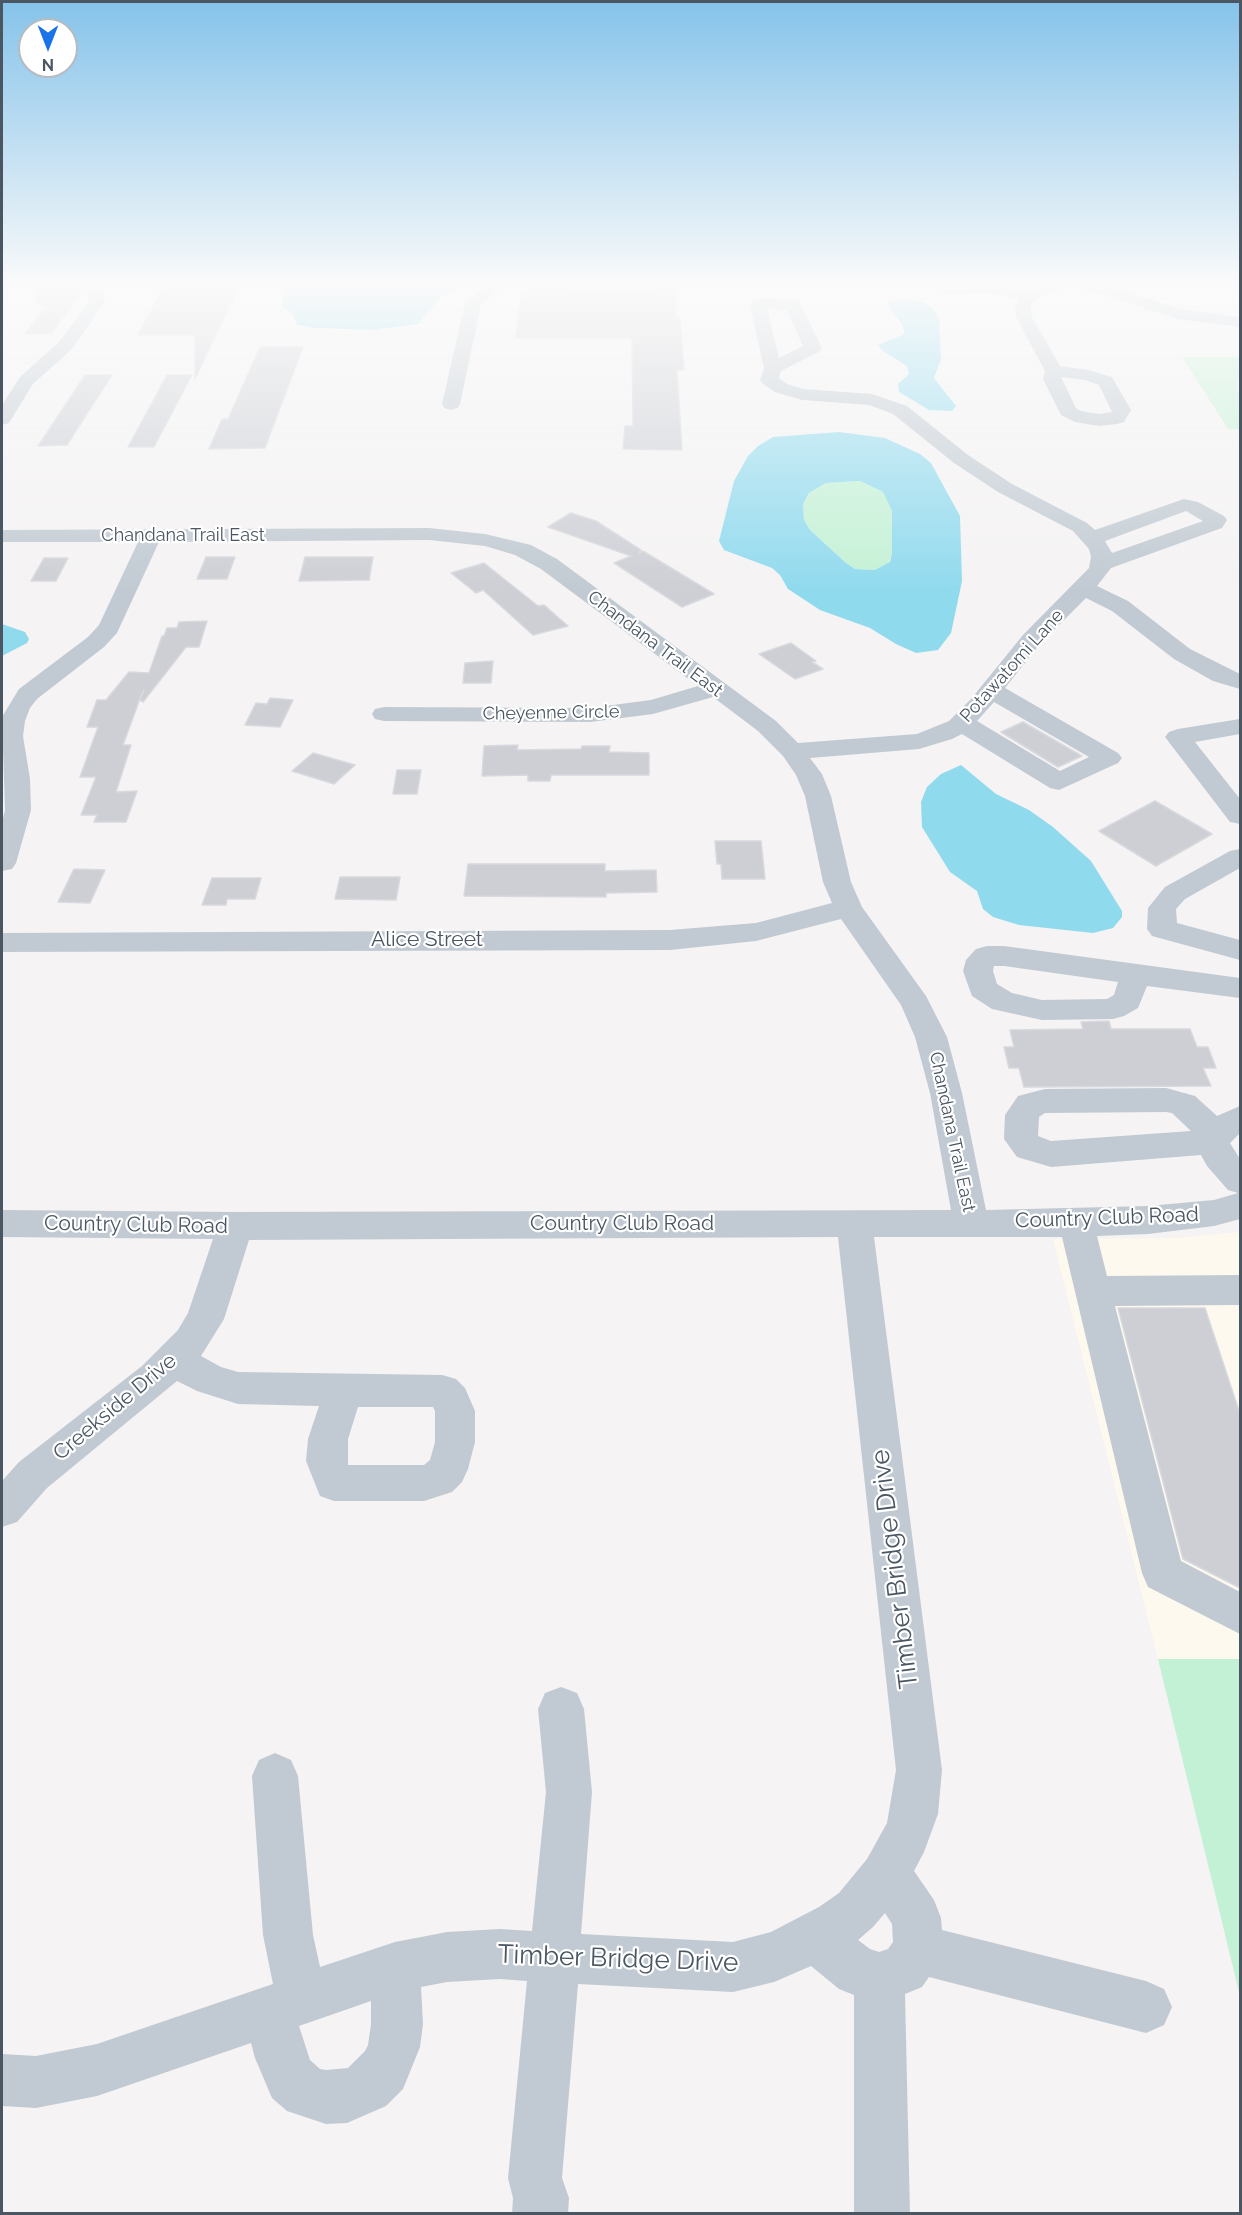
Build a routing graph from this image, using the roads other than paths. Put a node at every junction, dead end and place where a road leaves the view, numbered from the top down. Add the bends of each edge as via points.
1 (24, 384) edge
2 (455, 384) edge
3 (776, 384) edge
4 (451, 404) dead end
5 (2, 419) edge
6 (2, 536) edge
7 (151, 536) junction
8 (1092, 538) junction
9 (1101, 564) junction
10 (1083, 588) junction
11 (1240, 682) edge
12 (715, 689) junction
13 (991, 690) junction
14 (384, 714) dead end
15 (962, 723) junction
16 (1240, 727) edge
17 (792, 751) junction
18 (1240, 816) edge
19 (1240, 857) edge
20 (2, 863) edge
21 (848, 908) junction
22 (2, 943) edge
23 (1240, 950) edge
24 (1136, 974) dead end
25 (1240, 988) edge
26 (1224, 1132) edge
27 (1240, 1181) edge
28 (1240, 1206) edge
29 (971, 1222) junction
30 (2, 1223) edge
31 (854, 1223) junction
32 (1076, 1223) junction
33 (235, 1226) junction
34 (1240, 1290) edge
35 (1093, 1291) junction
36 (173, 1360) junction
37 (341, 1390) dead end
38 (2, 1509) edge
39 (1240, 1614) edge
40 (561, 1709) dead end
41 (274, 1776) dead end
42 (884, 1876) junction
43 (816, 1938) junction
44 (555, 1958) junction
45 (899, 1963) junction
46 (395, 1967) junction
47 (285, 2004) junction
48 (1146, 2007) dead end
49 (2, 2080) edge
50 (540, 2214) edge
51 (882, 2214) edge

1 - 5 street
2 - 4 street
3 - 8 street via 802,394 873,400 900,410 961,459 1005,488 1080,527
6 - 7 street, Chandana Trail East
7 - 12 street, Chandana Trail East via 429,534 505,545 549,564
7 - 20 street via 109,628 28,694 12,721 10,736 18,810
8 - 9 street via 1100,549
8 - 9 street via 1184,505 1217,520 1215,524
9 - 10 street, Potawatomi Lane
10 - 11 street via 1120,606 1182,654
10 - 13 street, Potawatomi Lane via 1031,640
12 - 14 street, Cheyenne Circle via 654,707 590,715
12 - 17 street, Chandana Trail East via 767,726
13 - 15 street, Potawatomi Lane
13 - 15 street via 1109,758 1059,782
15 - 17 street, Potawatomi Lane via 944,734 919,741
16 - 18 street via 1178,737
17 - 21 street, Chandana Trail East via 809,774 818,796 830,856
19 - 23 street via 1175,893 1162,908 1162,929
21 - 22 street, Alice Street via 756,932 670,940
21 - 29 street, Chandana Trail East via 915,1003 932,1037
24 - 25 street
26 - 26 street via 1183,1104 1166,1100 1045,1101 1030,1104 1022,1115 1021,1139 1029,1148 1051,1154
26 - 27 street via 1219,1158
28 - 32 street, Country Club Road via 1214,1213 1148,1220
29 - 31 street, Country Club Road
29 - 32 street, Country Club Road
30 - 33 street, Country Club Road
31 - 33 street, Country Club Road
31 - 42 street, Timber Bridge Drive via 919,1770 914,1814
32 - 35 street
33 - 36 street, Creekside Drive via 205,1319
34 - 35 street
35 - 39 street via 1163,1573
36 - 37 street via 211,1380 238,1388
36 - 38 street, Creekside Drive via 33,1475
40 - 44 street via 569,1792
41 - 47 street via 288,1935
42 - 43 street, Timber Bridge Drive via 856,1910
42 - 45 street via 901,1893 916,1918
43 - 44 street, Timber Bridge Drive via 774,1957 733,1967
43 - 45 street via 857,1971
44 - 46 street, Timber Bridge Drive via 500,1954 447,1957
44 - 50 street via 536,2178
45 - 48 street
45 - 51 street
46 - 47 street, Timber Bridge Drive
46 - 47 street via 398,2024 394,2047 384,2070 367,2087 347,2096 326,2097 306,2092 291,2079 281,2058
47 - 49 street, Timber Bridge Drive via 97,2070 36,2082

